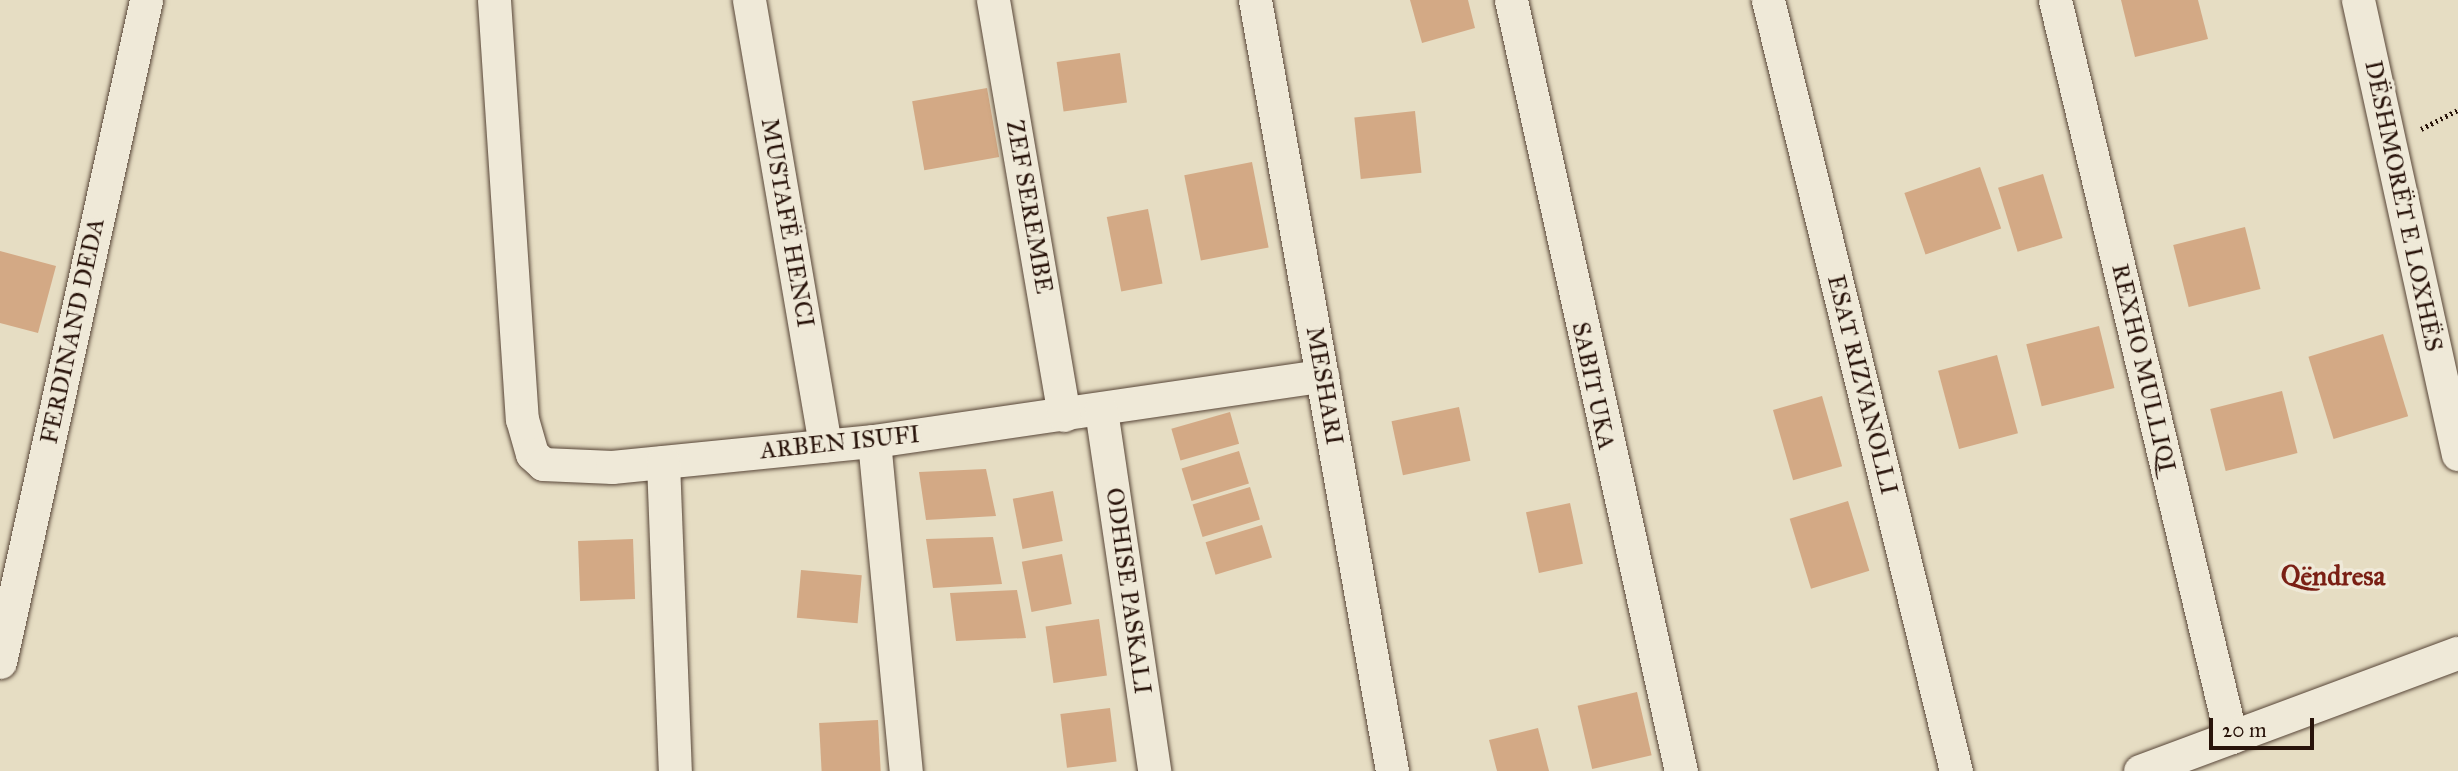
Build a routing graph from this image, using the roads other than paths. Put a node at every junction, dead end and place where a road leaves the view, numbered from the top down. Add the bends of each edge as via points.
1 (146, 0) edge
2 (494, 0) edge
3 (750, 0) edge
4 (993, 0) edge
5 (1255, 0) edge
6 (1511, 0) edge
7 (1768, 0) edge
8 (2055, 0) edge
9 (2358, 0) edge
10 (1322, 376) junction
11 (1101, 410) junction
12 (1064, 415) junction
13 (874, 441) junction
14 (825, 446) junction
15 (2458, 454) edge
16 (663, 462) junction
17 (2458, 653) edge
18 (0, 662) edge
19 (2231, 737) junction
20 (675, 771) edge
21 (906, 771) edge
22 (1154, 771) edge
23 (1392, 771) edge
24 (1681, 771) edge
25 (1956, 771) edge
26 (2140, 771) edge

1 - 18 street, FERDINAND DEDA
2 - 16 street, ARBEN ISUFI via 505,217 526,438 543,464
3 - 14 street, MUSTAFË HENCI
4 - 12 street, ZEF SEREMBE
5 - 10 street, MESHARI
6 - 24 street, SABIT UKA
7 - 25 street, ESAT RIZVANOLLI
8 - 19 street, REXHO MULLIQI
9 - 15 street, DËSHMORËT E LOXHËS
10 - 11 street, ARBEN ISUFI
10 - 23 street, MESHARI
11 - 12 street, ARBEN ISUFI
11 - 22 street, ODHISE PASKALI
12 - 13 street, ARBEN ISUFI
13 - 14 street, ARBEN ISUFI
13 - 21 street
14 - 16 street, ARBEN ISUFI
16 - 20 street
17 - 19 street
19 - 26 street

